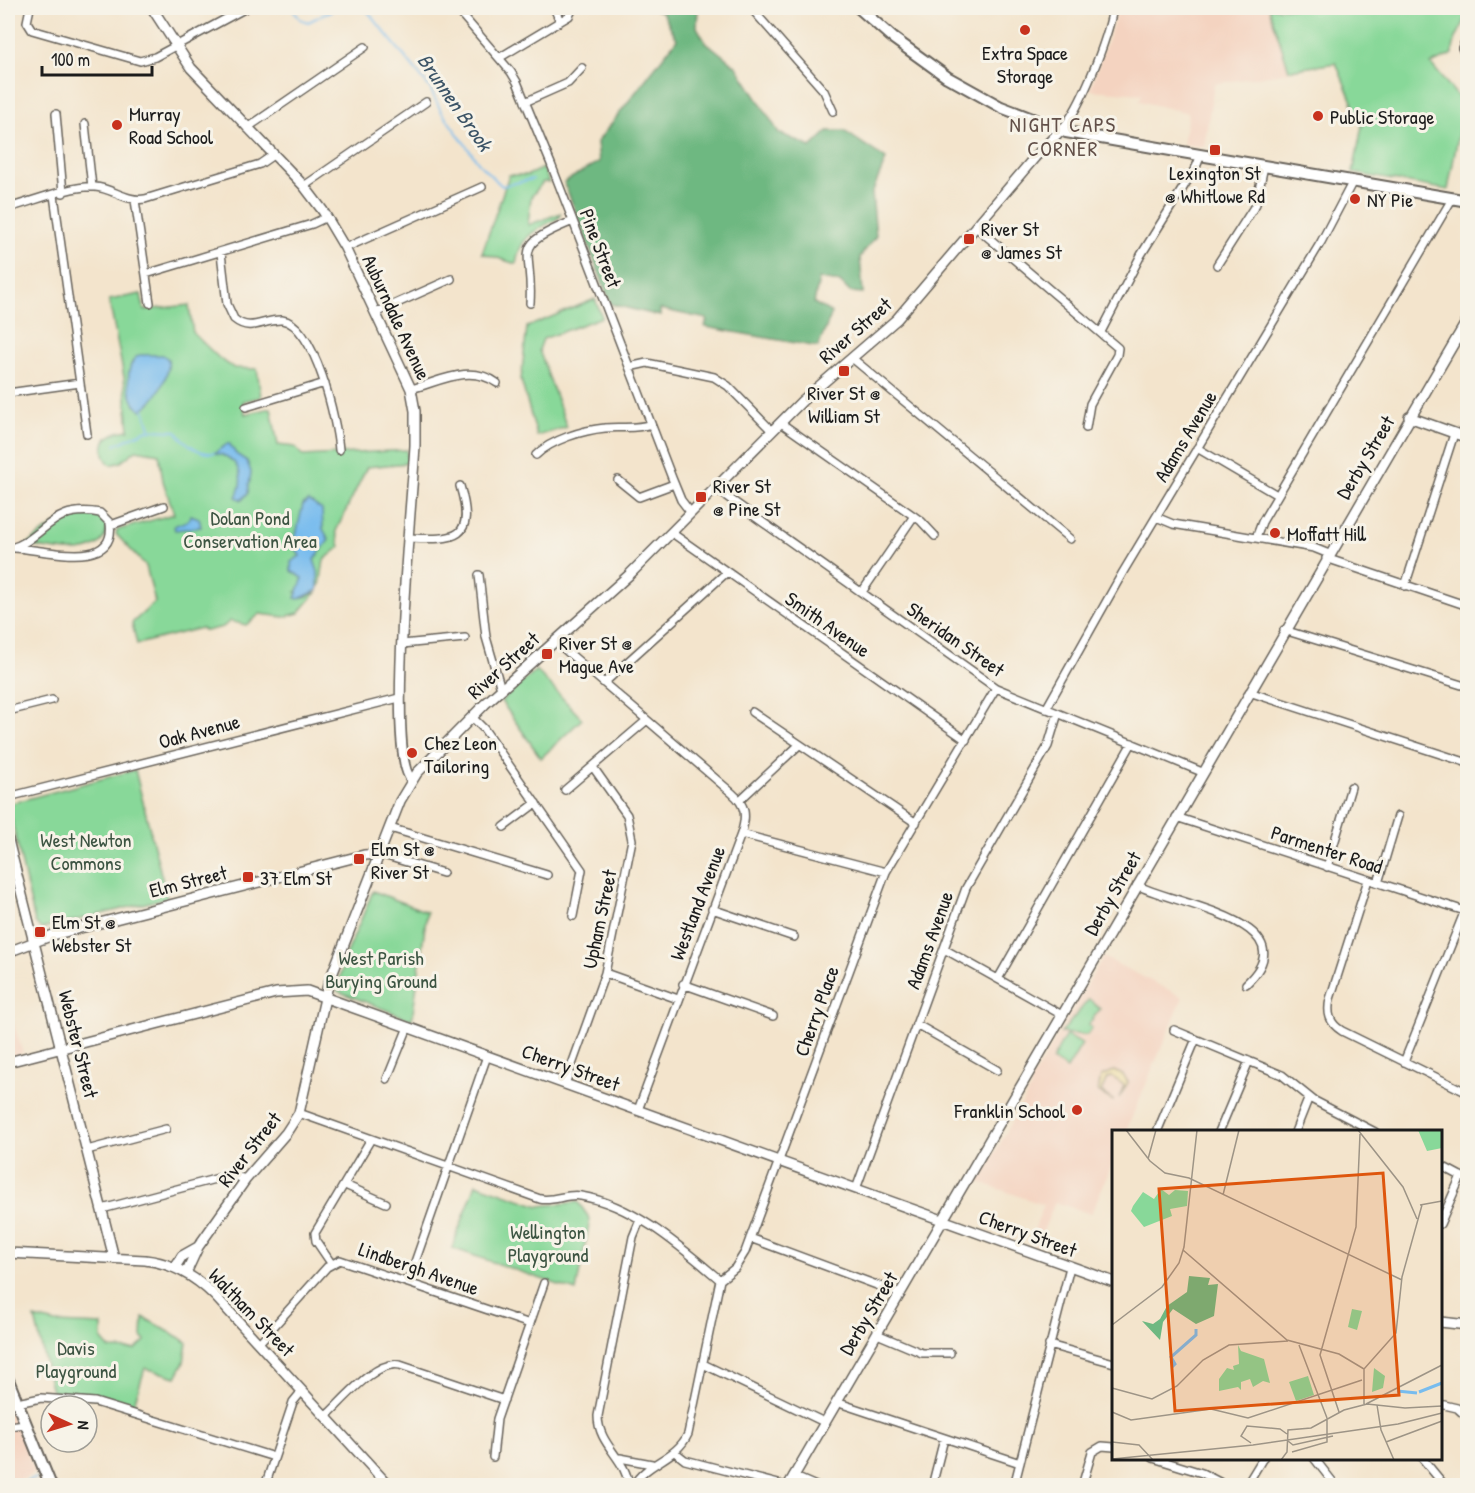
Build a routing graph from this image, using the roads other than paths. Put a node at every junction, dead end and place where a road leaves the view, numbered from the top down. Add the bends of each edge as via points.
1 (30, 8) edge
2 (152, 8) edge
3 (246, 8) edge
4 (456, 8) edge
5 (554, 8) edge
6 (573, 8) edge
7 (750, 8) edge
8 (859, 8) edge
9 (1113, 8) edge
10 (560, 21) junction
11 (1467, 35) edge
12 (175, 46) junction
13 (365, 47) dead end
14 (500, 58) junction
15 (1467, 61) edge
16 (582, 68) dead end
17 (426, 102) dead end
18 (525, 102) junction
19 (833, 111) dead end
20 (56, 114) dead end
21 (85, 124) dead end
22 (247, 128) junction
23 (1060, 130) junction
24 (273, 155) junction
25 (1201, 155) junction
26 (1264, 166) junction
27 (1353, 181) junction
28 (303, 186) junction
29 (482, 186) dead end
30 (92, 187) junction
31 (63, 193) junction
32 (54, 195) junction
33 (1452, 198) junction
34 (135, 200) junction
35 (1467, 201) edge
36 (8, 208) edge
37 (327, 217) junction
38 (573, 221) junction
39 (976, 227) junction
40 (345, 248) junction
41 (221, 253) junction
42 (1217, 265) dead end
43 (146, 274) junction
44 (451, 279) dead end
45 (150, 303) dead end
46 (530, 303) dead end
47 (375, 312) junction
48 (1467, 319) edge
49 (1101, 332) junction
50 (1456, 338) junction
51 (1467, 343) edge
52 (852, 358) junction
53 (629, 367) junction
54 (80, 383) junction
55 (325, 383) junction
56 (497, 383) dead end
57 (411, 389) junction
58 (8, 393) edge
59 (246, 407) dead end
60 (1409, 417) junction
61 (781, 423) junction
62 (651, 424) junction
63 (1086, 428) dead end
64 (772, 431) junction
65 (87, 434) dead end
66 (1454, 434) junction
67 (1467, 438) edge
68 (1197, 448) junction
69 (339, 450) dead end
70 (536, 455) dead end
71 (618, 480) dead end
72 (674, 484) junction
73 (459, 486) dead end
74 (716, 489) junction
75 (1277, 495) junction
76 (164, 506) dead end
77 (691, 513) junction
78 (914, 516) junction
79 (1156, 517) junction
80 (111, 525) junction
81 (672, 533) junction
82 (935, 536) dead end
83 (410, 538) junction
84 (1256, 538) junction
85 (1070, 539) dead end
86 (10, 549) edge
87 (1328, 556) junction
88 (726, 573) junction
89 (479, 574) dead end
90 (1405, 586) junction
91 (862, 592) junction
92 (1467, 606) edge
93 (1284, 630) junction
94 (465, 638) dead end
95 (555, 641) junction
96 (402, 644) junction
97 (604, 683) junction
98 (1467, 687) edge
99 (996, 688) junction
100 (501, 689) junction
101 (1249, 692) junction
102 (399, 698) junction
103 (52, 700) dead end
104 (1046, 709) junction
105 (8, 711) edge
106 (752, 712) dead end
107 (1058, 713) junction
108 (472, 717) junction
109 (647, 720) junction
110 (966, 740) junction
111 (1132, 743) junction
112 (799, 746) junction
113 (1467, 762) edge
114 (594, 767) junction
115 (1202, 772) junction
116 (412, 780) junction
117 (1351, 787) dead end
118 (565, 790) dead end
119 (8, 797) edge
120 (740, 800) junction
121 (536, 803) junction
122 (1398, 816) dead end
123 (1176, 817) junction
124 (916, 823) junction
125 (504, 827) dead end
126 (390, 828) junction
127 (741, 834) junction
128 (8, 840) edge
129 (380, 854) junction
130 (1327, 867) junction
131 (886, 872) junction
132 (443, 873) dead end
133 (547, 875) dead end
134 (1368, 880) junction
135 (1378, 883) junction
136 (1137, 885) junction
137 (1467, 903) edge
138 (712, 909) junction
139 (1466, 912) edge
140 (573, 916) dead end
141 (794, 937) dead end
142 (33, 941) junction
143 (944, 948) junction
144 (8, 952) edge
145 (605, 973) junction
146 (998, 979) junction
147 (683, 984) junction
148 (1246, 984) dead end
149 (324, 997) junction
150 (678, 999) junction
151 (1062, 1015) junction
152 (773, 1016) dead end
153 (916, 1024) junction
154 (408, 1027) junction
155 (1174, 1030) dead end
156 (1196, 1039) junction
157 (61, 1048) junction
158 (487, 1056) junction
159 (1249, 1061) junction
160 (8, 1062) edge
161 (1404, 1062) junction
162 (997, 1070) dead end
163 (387, 1079) dead end
164 (565, 1084) junction
165 (1467, 1093) edge
166 (1309, 1097) junction
167 (638, 1110) junction
168 (299, 1113) junction
169 (166, 1129) dead end
170 (1157, 1130) edge
171 (1219, 1130) edge
172 (1295, 1130) edge
173 (1373, 1130) edge
174 (371, 1138) junction
175 (87, 1150) junction
176 (778, 1161) junction
177 (1442, 1166) edge
178 (448, 1167) junction
179 (1464, 1178) edge
180 (246, 1179) junction
181 (345, 1185) junction
182 (856, 1189) junction
183 (386, 1203) dead end
184 (102, 1209) junction
185 (640, 1220) junction
186 (1442, 1220) edge
187 (943, 1221) junction
188 (750, 1238) junction
189 (198, 1247) junction
190 (8, 1253) edge
191 (114, 1258) junction
192 (331, 1263) junction
193 (175, 1267) junction
194 (1070, 1267) junction
195 (186, 1273) junction
196 (720, 1281) junction
197 (408, 1282) junction
198 (1112, 1282) edge
199 (544, 1284) dead end
200 (901, 1294) junction
201 (1442, 1322) edge
202 (530, 1324) junction
203 (1467, 1325) edge
204 (877, 1334) junction
205 (259, 1343) junction
206 (1049, 1345) junction
207 (950, 1353) dead end
208 (703, 1364) junction
209 (1112, 1364) edge
210 (8, 1380) edge
211 (302, 1391) junction
212 (504, 1400) junction
213 (836, 1402) junction
214 (17, 1403) junction
215 (1442, 1404) edge
216 (325, 1417) junction
217 (1467, 1418) edge
218 (824, 1422) junction
219 (26, 1424) junction
220 (8, 1426) edge
221 (944, 1439) junction
222 (1112, 1447) edge
223 (675, 1453) junction
224 (274, 1457) junction
225 (493, 1457) dead end
226 (618, 1457) junction
227 (1160, 1460) edge
228 (1262, 1460) edge
229 (1316, 1460) edge
230 (1424, 1460) edge
231 (1020, 1463) junction
232 (655, 1464) junction
233 (793, 1476) junction
234 (1467, 1482) edge
235 (51, 1485) edge
236 (265, 1485) edge
237 (389, 1485) edge
238 (631, 1485) edge
239 (787, 1485) edge
240 (816, 1485) edge
241 (932, 1485) edge
242 (1014, 1485) edge
243 (1082, 1485) edge
244 (1227, 1485) edge
245 (1246, 1485) edge
246 (1336, 1485) edge
247 (1445, 1485) edge
248 (1464, 1485) edge

1 - 12 street via 27,22 32,30 134,60 149,59
2 - 12 street, Auburndale Avenue
3 - 12 street
4 - 14 street, Pine Street
5 - 10 street
6 - 10 street
7 - 19 street via 824,91
8 - 23 main road via 938,72 984,98
9 - 23 street via 1083,93 1071,118
10 - 14 street
11 - 15 street via 1462,48
12 - 22 street, Auburndale Avenue
13 - 22 street
14 - 18 street, Pine Street
16 - 18 street via 568,83
17 - 28 street
18 - 38 street, Pine Street
20 - 31 street
21 - 30 street
22 - 24 street, Auburndale Avenue
23 - 25 main road
23 - 39 street, River Street
24 - 28 street, Auburndale Avenue
24 - 34 street via 260,164
25 - 26 main road
25 - 49 street via 1141,255
26 - 27 main road
26 - 42 street via 1254,208
27 - 33 main road
27 - 68 street, Adams Avenue
28 - 37 street, Auburndale Avenue
29 - 40 street
30 - 31 street
30 - 34 street
31 - 32 street
32 - 36 street
32 - 54 street
33 - 35 main road
33 - 75 street
34 - 43 street
37 - 40 street, Auburndale Avenue
37 - 41 street
38 - 46 street via 544,233 530,247 526,260
38 - 53 street, Pine Street
39 - 49 street
39 - 52 street, River Street via 901,316
40 - 47 street, Auburndale Avenue
41 - 43 street
41 - 55 street via 232,317 248,327 278,320 292,324 310,350
43 - 45 street
44 - 47 street
47 - 57 street, Auburndale Avenue
48 - 50 street, Derby Street
49 - 63 street via 1117,346 1118,353 1090,404
50 - 51 street
50 - 60 street, Derby Street
52 - 61 street, River Street
52 - 85 street
53 - 62 street, Pine Street
53 - 64 street via 647,363 714,378 728,386
54 - 58 street
54 - 65 street
55 - 59 street
55 - 69 street via 334,411
56 - 57 street via 469,372
57 - 83 street, Auburndale Avenue via 416,426
60 - 66 street
60 - 87 street, Derby Street
61 - 64 street, River Street
61 - 78 street
62 - 70 street via 599,429 551,444
62 - 72 street, Pine Street
64 - 74 street, River Street
66 - 67 street
66 - 90 street
68 - 75 street
68 - 79 street, Adams Avenue
71 - 72 street via 639,496
72 - 77 street, Pine Street
73 - 83 street via 466,514 458,532 444,539
74 - 77 street, River Street
74 - 91 street, Sheridan Street
75 - 84 street
76 - 80 street
77 - 81 street, River Street
78 - 82 street
78 - 91 street
79 - 84 street via 1173,524
79 - 104 street, Adams Avenue
80 - 86 street via 104,543 86,554
80 - 86 street via 100,513 67,513
81 - 88 street, Smith Avenue
81 - 95 street, River Street
83 - 96 street, Auburndale Avenue
84 - 87 street via 1314,548
87 - 90 street
87 - 93 street, Derby Street
88 - 97 street
88 - 110 street, Smith Avenue
89 - 100 street via 484,631
90 - 92 street
91 - 99 street, Sheridan Street
93 - 98 street
93 - 101 street, Derby Street
94 - 96 street
95 - 97 street
95 - 100 street, River Street
96 - 102 street, Auburndale Avenue
97 - 109 street
99 - 104 street, Sheridan Street
99 - 110 street, Cherry Place
100 - 108 street, River Street
101 - 113 street
101 - 115 street, Derby Street
102 - 116 street, Auburndale Avenue via 404,768
102 - 119 street, Oak Avenue
103 - 105 street
104 - 107 street, Sheridan Street
106 - 112 street
107 - 111 street, Sheridan Street
107 - 143 street, Adams Avenue via 1048,746 968,884
108 - 116 street, River Street
108 - 121 street
109 - 114 street
109 - 120 street
110 - 124 street, Cherry Place
111 - 115 street, Sheridan Street
111 - 146 street
112 - 120 street
112 - 124 street
114 - 118 street
114 - 145 street, Upham Street via 627,814 632,833
115 - 123 street, Derby Street
116 - 126 street, River Street
117 - 130 street
120 - 127 street, Westland Avenue via 745,815
121 - 125 street
121 - 140 street via 582,870
122 - 135 street
123 - 130 street, Parmenter Road
123 - 136 street, Derby Street
124 - 131 street, Cherry Place
126 - 129 street, River Street
126 - 133 street
127 - 131 street
127 - 138 street, Westland Avenue
128 - 142 street, Webster Street
129 - 132 street
129 - 142 street, Elm Street via 355,857
129 - 149 street, River Street
130 - 134 street, Parmenter Road
131 - 176 street, Cherry Place
134 - 135 street, Parmenter Road
134 - 161 street via 1330,999 1329,1014 1337,1028
135 - 139 street, Parmenter Road
136 - 148 street via 1226,916 1249,930 1261,942 1264,955 1259,970
136 - 151 street, Derby Street
137 - 139 street
138 - 141 street
138 - 147 street, Westland Avenue
139 - 161 street
142 - 144 street, Elm Street
142 - 157 street, Webster Street
143 - 146 street
143 - 153 street, Adams Avenue
145 - 150 street
145 - 164 street, Upham Street
146 - 151 street
147 - 150 street, Westland Avenue
147 - 152 street
149 - 154 street, Cherry Street
149 - 157 street, Cherry Street via 303,991 282,992
149 - 168 street, River Street
150 - 167 street, Westland Avenue
151 - 187 street, Derby Street
153 - 162 street
153 - 182 street, Adams Avenue
154 - 158 street, Cherry Street
154 - 163 street
155 - 156 street
156 - 159 street
156 - 170 street
157 - 160 street, Cherry Street
157 - 175 street, Webster Street
158 - 164 street, Cherry Street
158 - 178 street
159 - 166 street via 1285,1077
159 - 171 street
161 - 165 street
164 - 167 street, Cherry Street
166 - 172 street
166 - 173 street
167 - 176 street, Cherry Street
168 - 174 street
168 - 180 street, River Street
169 - 175 street
174 - 178 street
174 - 181 street
175 - 184 street, Webster Street
176 - 182 street, Cherry Street
176 - 188 street, Cherry Place
177 - 179 street
178 - 185 street via 543,1200 568,1195 586,1197
178 - 197 street
179 - 186 street
180 - 184 street via 230,1175
180 - 189 street, River Street
181 - 183 street
181 - 192 street via 315,1233
182 - 187 street, Cherry Street
184 - 191 street, Webster Street
185 - 196 street
185 - 226 street via 633,1237 598,1411 601,1434
187 - 194 street, Cherry Street
187 - 200 street, Derby Street
188 - 196 street, Cherry Place via 738,1264
188 - 200 street
189 - 193 street, River Street via 182,1256
189 - 195 street, River Street
190 - 191 street, Waltham Street
191 - 193 street, Waltham Street via 155,1261
192 - 197 street, Lindbergh Avenue via 345,1260
192 - 205 street, Lindbergh Avenue
193 - 195 street, Waltham Street
194 - 198 street, Cherry Street
194 - 206 street
195 - 205 street, Waltham Street via 211,1292
196 - 208 street
197 - 202 street, Lindbergh Avenue
199 - 202 street
200 - 204 street, Derby Street
201 - 203 street
202 - 212 street
204 - 207 street via 922,1353
204 - 213 street, Derby Street
205 - 211 street, Waltham Street
206 - 209 street
206 - 231 street
208 - 218 street
208 - 223 street via 689,1431
210 - 214 main road
211 - 216 street, Waltham Street
211 - 224 street via 293,1402
212 - 216 street via 389,1363 375,1370
212 - 225 street
213 - 218 street, Derby Street
213 - 221 street
214 - 219 main road
214 - 224 street via 41,1398 95,1402
215 - 217 street via 1457,1408
216 - 237 street, Waltham Street
218 - 233 street, Derby Street
219 - 220 street
219 - 235 main road
221 - 231 street
221 - 241 street
222 - 243 street via 1093,1450
223 - 232 street
223 - 239 street via 685,1460
224 - 236 street
226 - 232 street
226 - 238 street
227 - 244 street
228 - 245 street
229 - 246 street
230 - 247 street
231 - 242 street
232 - 238 street
233 - 239 street, Derby Street
233 - 240 street
234 - 248 street

